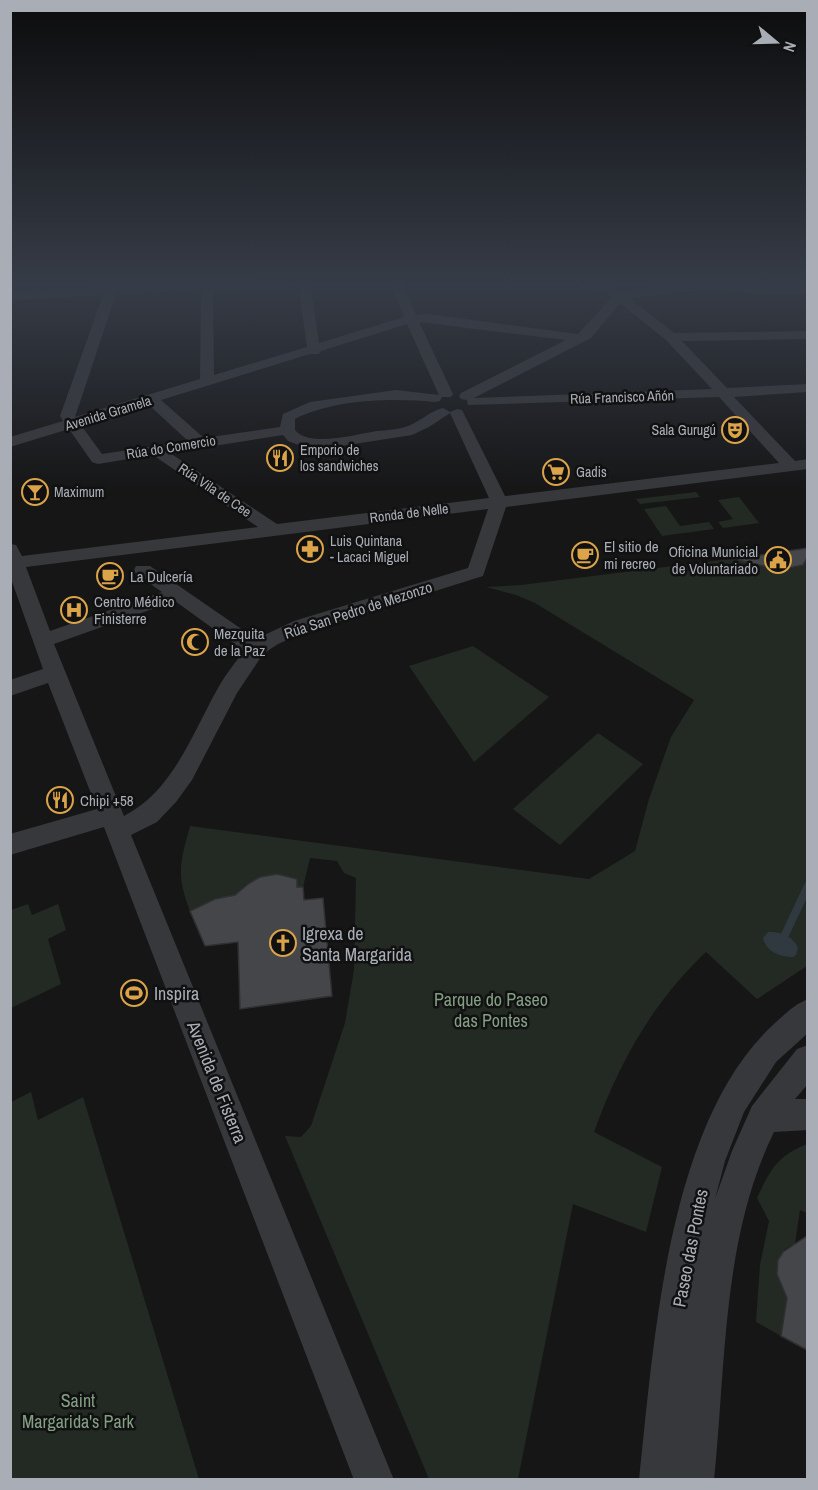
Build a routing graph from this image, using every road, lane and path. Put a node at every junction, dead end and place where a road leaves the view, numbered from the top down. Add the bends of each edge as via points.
1 (90, 352) edge
2 (207, 352) edge
3 (312, 352) edge
4 (424, 352) edge
5 (555, 352) edge
6 (684, 352) edge
7 (207, 383) junction
8 (807, 388) edge
9 (723, 393) junction
10 (441, 396) junction
11 (469, 399) junction
12 (152, 400) junction
13 (450, 413) junction
14 (72, 424) junction
15 (287, 430) junction
16 (10, 442) edge
17 (200, 443) junction
18 (156, 450) junction
19 (799, 465) edge
20 (499, 501) junction
21 (274, 530) junction
22 (12, 558) edge
23 (144, 570) dead end
24 (176, 594) junction
25 (44, 640) junction
26 (256, 649) junction
27 (55, 673) junction
28 (10, 688) edge
29 (115, 822) junction
30 (10, 845) edge
31 (807, 1013) edge
32 (807, 1060) edge
33 (807, 1114) edge
34 (763, 1117) junction
35 (374, 1479) edge
36 (659, 1479) edge
37 (694, 1479) edge

1 - 14 street via 67,416
2 - 7 street
3 - 7 street, Avenida Gramela
4 - 10 street
5 - 11 street
6 - 9 street
7 - 12 street, Avenida Gramela
8 - 9 street, Rúa Francisco Añón
9 - 11 street, Rúa Francisco Añón
9 - 19 street
10 - 11 street, Rúa Francisco Añón
10 - 13 street via 434,407
10 - 15 street, Rúa Francisco Añón via 396,394 310,406 288,417
11 - 13 street via 467,411
12 - 14 street, Avenida Gramela
12 - 17 street, Rúa Vila de Cee
13 - 15 street via 411,430 332,444 300,442
13 - 20 street
14 - 16 street, Avenida Gramela
14 - 18 street, Rúa do Comercio via 98,459
15 - 17 street, Rúa do Comercio
17 - 18 street, Rúa do Comercio
18 - 21 street, Rúa Vila de Cee
19 - 20 street, Ronda de Nelle
20 - 21 street, Ronda de Nelle
20 - 26 street, Rúa San Pedro de Mezonzo via 476,572 301,626
21 - 22 street, Ronda de Nelle
22 - 25 street, Avenida de Fisterra
23 - 24 street
24 - 25 street
24 - 26 street
25 - 27 street, Avenida de Fisterra
26 - 29 street, Rúa San Pedro de Mezonzo via 228,688 184,773 168,795 148,814
27 - 28 street
27 - 29 street, Avenida de Fisterra
29 - 30 street, Rúa San Pedro de Mezonzo
29 - 35 street, Avenida de Fisterra
31 - 36 street, Paseo das Pontes via 756,1062 719,1132 696,1200 682,1276
32 - 34 street, Paseo das Pontes
33 - 34 street
34 - 37 street, Paseo das Pontes via 743,1159 726,1211

